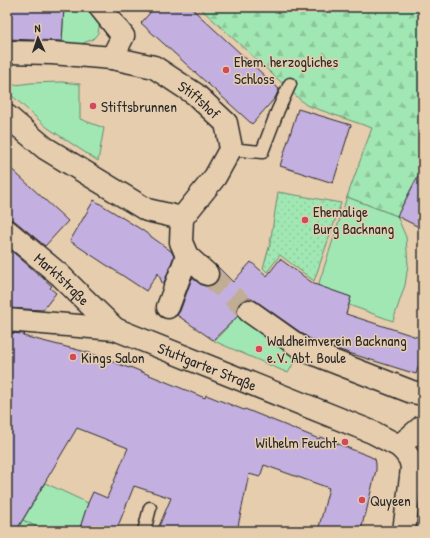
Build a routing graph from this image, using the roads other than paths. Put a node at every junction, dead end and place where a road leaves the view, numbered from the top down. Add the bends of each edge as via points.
1 (100, 7) edge
2 (7, 52) edge
3 (112, 58) junction
4 (290, 84) dead end
5 (7, 116) edge
6 (231, 148) junction
7 (182, 218) junction
8 (7, 231) edge
9 (187, 256) junction
10 (207, 274) tunnel mouth
11 (168, 307) dead end
12 (249, 311) tunnel mouth
13 (7, 320) edge
14 (115, 329) junction
15 (423, 394) edge
16 (423, 426) edge
17 (399, 446) junction
18 (150, 508) dead end
19 (144, 531) edge
20 (404, 531) edge

1 - 3 street via 123,36
2 - 3 street, Stiftshof via 52,58
3 - 6 street, Stiftshof via 154,66 226,123
4 - 6 lane via 262,152
5 - 7 street via 21,133 128,203
6 - 7 street via 215,177
7 - 9 street via 181,242
8 - 14 street, Marktstraße via 60,275
9 - 10 street
9 - 11 street
12 - 15 street via 304,350
13 - 14 street, Stuttgarter Straße
14 - 17 street, Stuttgarter Straße via 372,432
16 - 17 street
17 - 20 street via 410,459 412,468
18 - 19 lane

